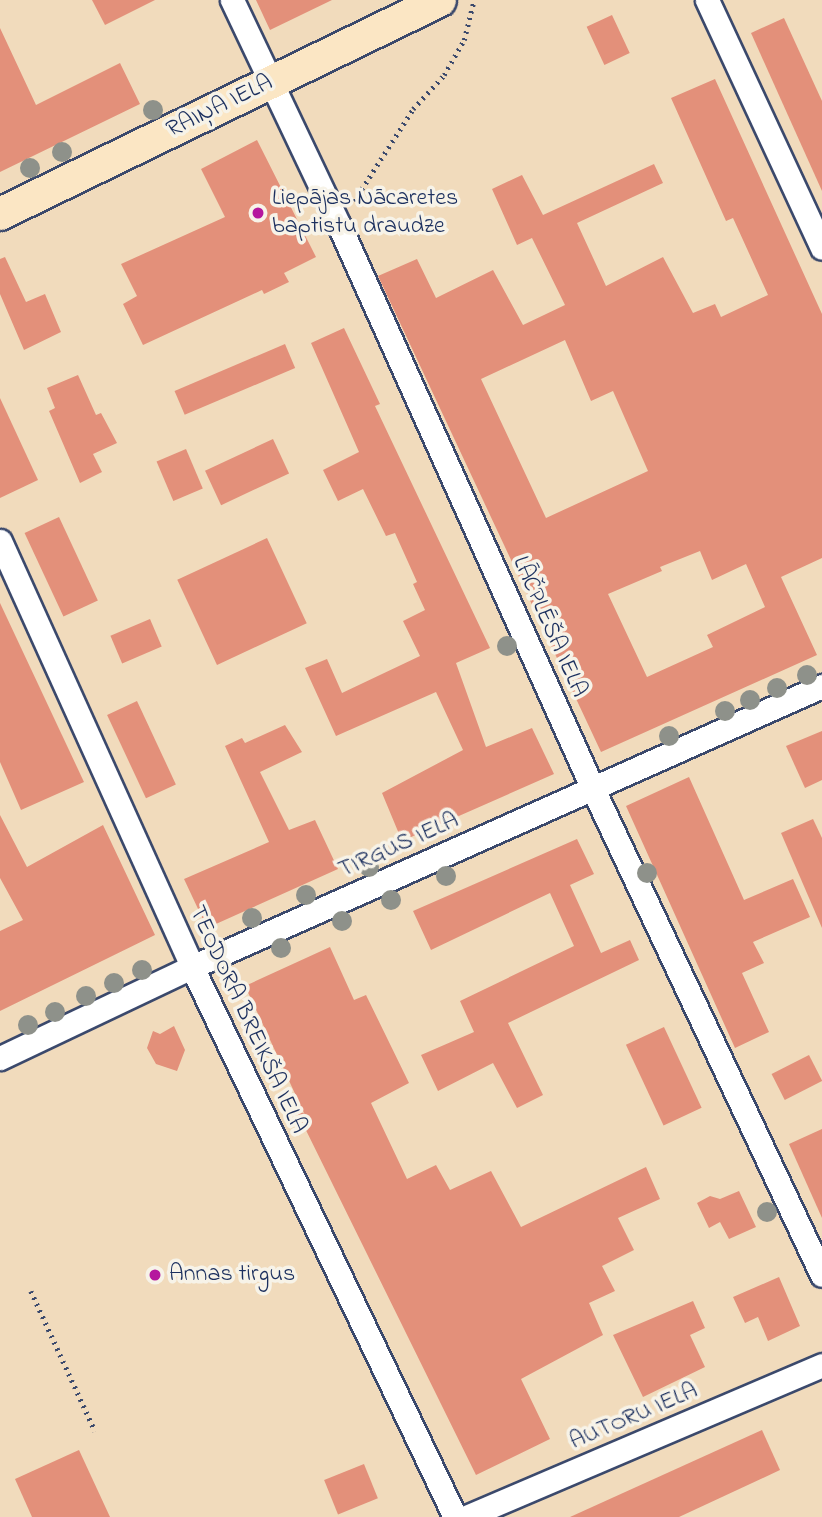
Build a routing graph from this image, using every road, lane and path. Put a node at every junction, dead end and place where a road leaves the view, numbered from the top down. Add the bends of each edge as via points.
1 (232, 0) edge
2 (440, 0) edge
3 (474, 0) edge
4 (707, 0) edge
5 (271, 82) junction
6 (0, 214) edge
7 (339, 225) junction
8 (822, 248) edge
9 (0, 541) edge
10 (822, 687) edge
11 (593, 789) junction
12 (192, 967) junction
13 (0, 1058) edge
14 (822, 1275) edge
15 (31, 1291) dead end
16 (822, 1365) edge
17 (95, 1431) dead end
18 (455, 1517) edge
19 (466, 1517) edge

1 - 5 street, LĀČPLĒŠA IELA
2 - 5 main road, RAIŅA IELA
3 - 7 path via 464,40 444,75 393,137
4 - 8 street
5 - 6 main road, RAIŅA IELA
5 - 7 street, LĀČPLĒŠA IELA
7 - 11 street, LĀČPLĒŠA IELA
9 - 12 street, TEODORA BREIKŠA IELA
10 - 11 street, TIRGUS IELA
11 - 12 street, TIRGUS IELA
11 - 14 street, LĀČPLĒŠA IELA
12 - 13 street, TIRGUS IELA
12 - 18 street, TEODORA BREIKŠA IELA
15 - 17 path
16 - 19 street, AUTORU IELA

